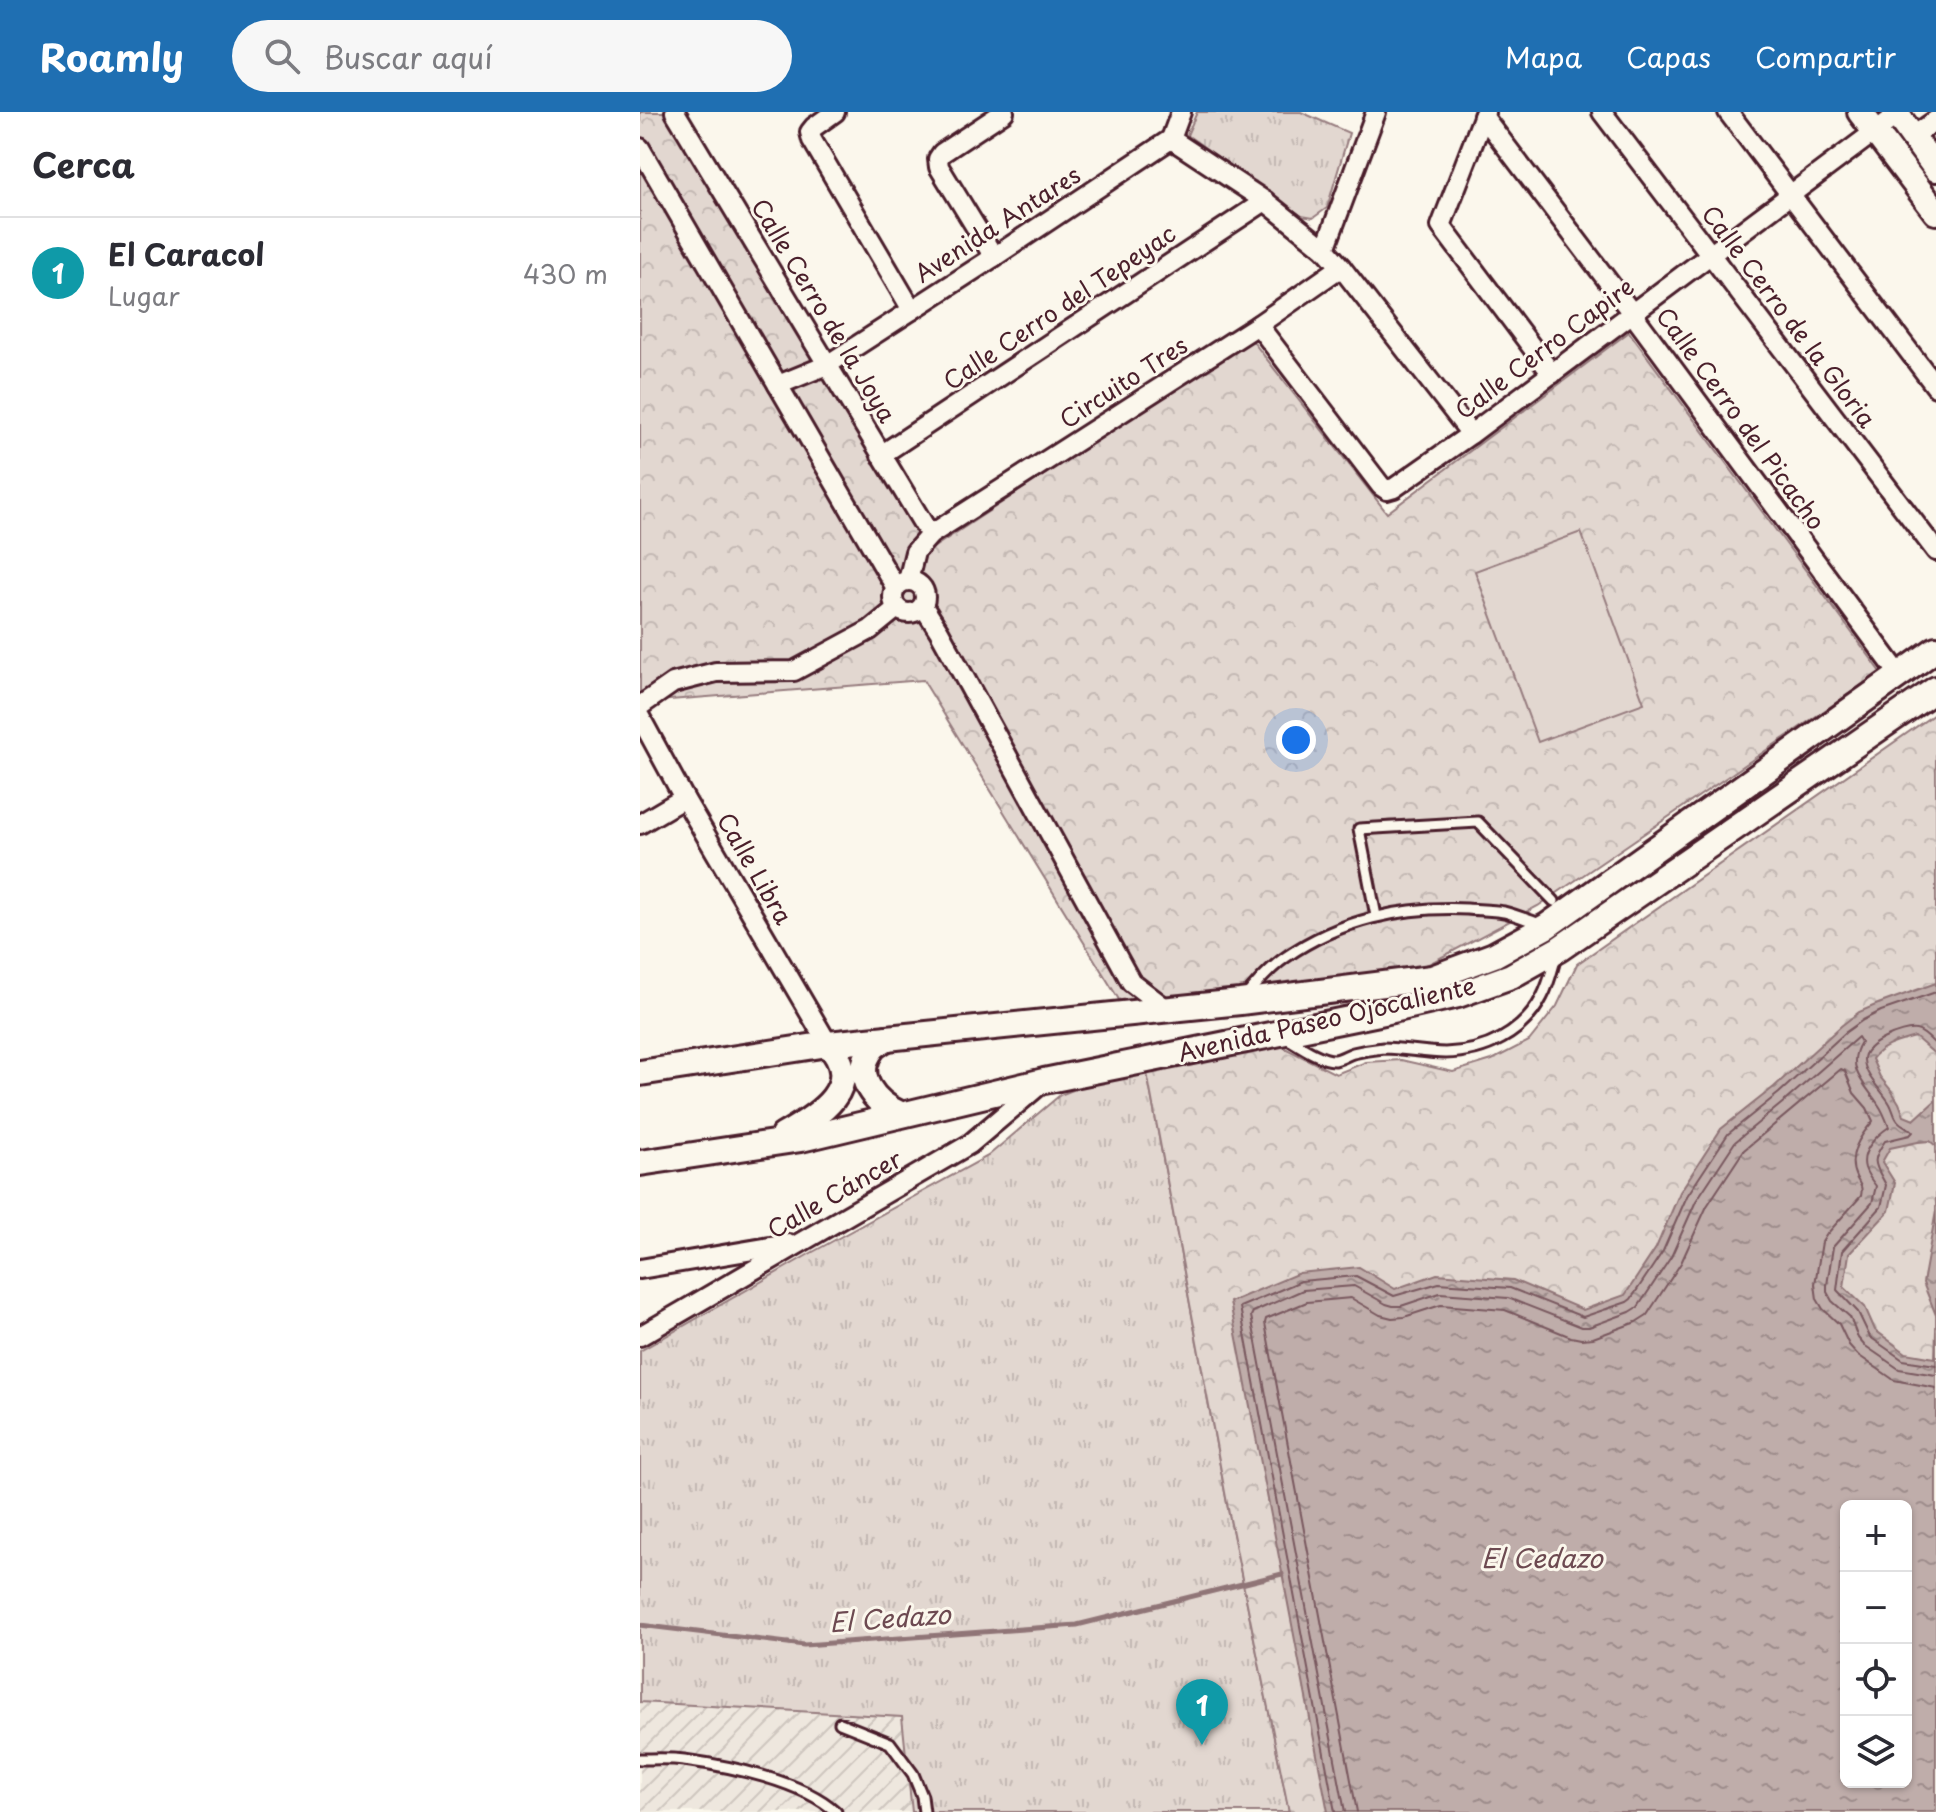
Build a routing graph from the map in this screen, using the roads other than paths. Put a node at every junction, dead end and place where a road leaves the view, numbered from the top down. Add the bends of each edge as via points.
1 (675, 112) edge
2 (835, 112) edge
3 (1004, 112) edge
4 (1181, 112) edge
5 (1376, 112) edge
6 (1602, 112) edge
7 (1728, 112) edge
8 (1484, 114) edge
9 (1896, 114) edge
10 (1936, 120) edge
11 (1867, 122) edge
12 (1912, 137) junction
13 (1171, 139) junction
14 (640, 148) edge
15 (1936, 169) edge
16 (1790, 194) junction
17 (1265, 201) junction
18 (1936, 212) edge
19 (1325, 249) junction
20 (1711, 254) junction
21 (994, 257) junction
22 (1341, 267) junction
23 (912, 310) junction
24 (1632, 313) junction
25 (1258, 325) junction
26 (827, 365) junction
27 (1552, 374) junction
28 (778, 385) junction
29 (1936, 387) edge
30 (1471, 434) junction
31 (881, 455) junction
32 (930, 535) junction
33 (1936, 551) edge
34 (902, 584) junction
35 (923, 606) junction
36 (897, 608) junction
37 (1936, 649) edge
38 (1899, 674) junction
39 (1936, 689) edge
40 (640, 706) edge
41 (640, 717) edge
42 (684, 798) junction
43 (640, 824) edge
44 (1554, 901) dead end
45 (1376, 916) junction
46 (1547, 926) junction
47 (1559, 949) junction
48 (1131, 982) junction
49 (1240, 1002) junction
50 (1165, 1008) junction
51 (1123, 1014) junction
52 (1278, 1033) junction
53 (887, 1038) junction
54 (828, 1044) junction
55 (640, 1073) edge
56 (1044, 1081) junction
57 (900, 1114) junction
58 (771, 1143) junction
59 (640, 1163) edge
60 (799, 1242) junction
61 (640, 1269) edge
62 (640, 1336) edge
63 (840, 1723) dead end
64 (640, 1759) edge
65 (836, 1812) edge
66 (924, 1812) edge

1 - 26 street, Calle Cerro de la Joya
2 - 23 street via 814,127 812,140
3 - 21 street via 938,159
4 - 13 street
5 - 19 street
6 - 20 street, Calle Cerro de la Gloria
7 - 16 street
8 - 24 street, Calle Cerro del Picacho
8 - 27 street via 1441,226
9 - 11 street, Calle Cerro Capire
9 - 12 main road
10 - 12 street
11 - 16 street, Calle Cerro Capire
11 - 18 main road
12 - 15 main road
13 - 17 street
13 - 21 street, Avenida Antares
14 - 28 street
16 - 20 street, Calle Cerro Capire
16 - 29 street
17 - 19 street
17 - 31 street, Calle Cerro del Tepeyac
19 - 22 street
20 - 24 street, Calle Cerro Capire
20 - 33 street, Calle Cerro de la Gloria
21 - 23 street, Avenida Antares
22 - 25 street, Circuito Tres
22 - 30 street
23 - 26 street, Avenida Antares
24 - 27 street, Calle Cerro Capire
24 - 38 street, Calle Cerro del Picacho
25 - 30 street, Calle Cerro Capire via 1387,490
25 - 32 street, Circuito Tres
26 - 28 street, Avenida Antares
26 - 31 street, Calle Cerro de la Joya
27 - 30 street, Calle Cerro Capire
28 - 34 street
31 - 32 street, Calle Cerro de la Joya
32 - 34 street via 915,552
34 - 35 street via 922,586
34 - 36 street via 893,595
35 - 36 street via 910,613
35 - 48 street
36 - 40 street via 870,630 794,671 716,672 673,683
37 - 38 main road, Avenida Paseo Ojocaliente
38 - 46 main road, Avenida Paseo Ojocaliente
39 - 47 main road, Avenida Paseo Ojocaliente
41 - 42 street, Calle Libra
42 - 43 street
42 - 54 street, Calle Libra
44 - 45 lane via 1478,822 1359,829
45 - 46 lane via 1444,908 1504,912
45 - 49 lane via 1340,927 1284,957
46 - 49 main road, Avenida Paseo Ojocaliente via 1494,955 1432,978
47 - 52 main road, Avenida Paseo Ojocaliente via 1511,976 1458,995
47 - 52 lane via 1534,1012 1485,1047 1444,1053 1383,1048 1334,1060
48 - 50 street
48 - 51 street
49 - 50 main road, Avenida Paseo Ojocaliente
50 - 51 main road, Avenida Paseo Ojocaliente
51 - 53 main road, Avenida Paseo Ojocaliente
52 - 56 main road, Avenida Paseo Ojocaliente
53 - 54 main road, Avenida Paseo Ojocaliente
53 - 57 main road via 872,1049 864,1080 871,1094
54 - 55 main road, Avenida Paseo Ojocaliente
54 - 58 main road via 843,1067 838,1094
56 - 57 main road, Avenida Paseo Ojocaliente
56 - 60 street, Calle Cáncer via 970,1144
57 - 58 main road, Avenida Paseo Ojocaliente
58 - 59 main road, Avenida Paseo Ojocaliente
60 - 61 street
60 - 62 street, Calle Cáncer
63 - 66 lane via 890,1743 913,1774
64 - 65 lane via 741,1770 824,1800

